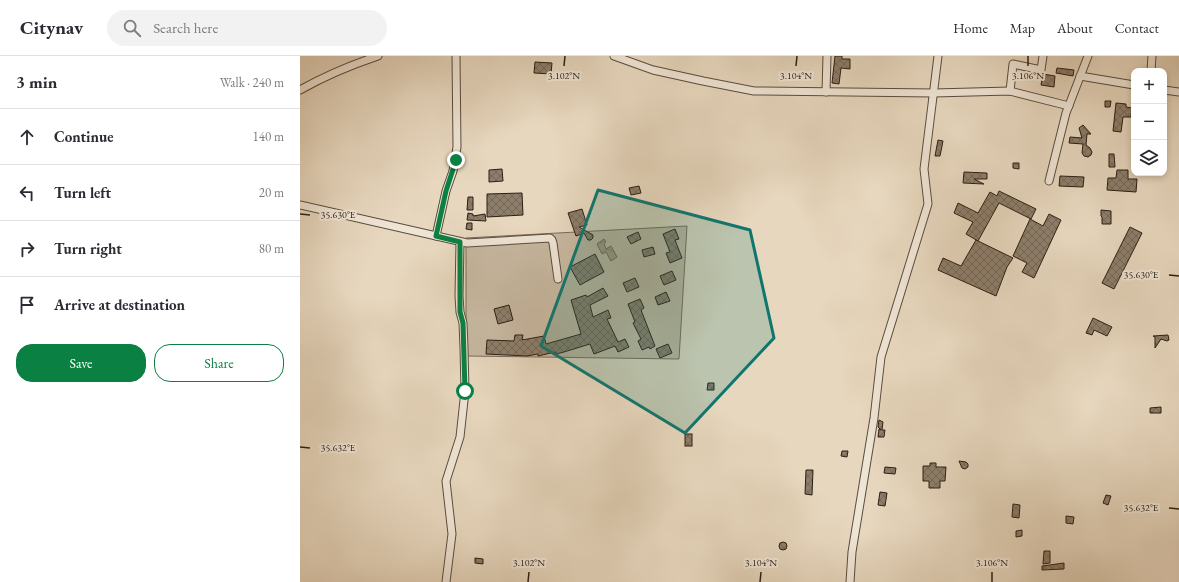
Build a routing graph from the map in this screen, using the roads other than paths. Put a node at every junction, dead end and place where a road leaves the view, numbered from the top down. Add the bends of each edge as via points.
1 (378, 56) edge
2 (456, 56) edge
3 (614, 56) edge
4 (827, 56) edge
5 (938, 56) edge
6 (1043, 56) edge
7 (1088, 56) edge
8 (1152, 56) edge
9 (1151, 68) edge
10 (1080, 76) junction
11 (1131, 84) edge
12 (300, 90) edge
13 (1167, 90) edge
14 (1010, 91) junction
15 (826, 92) junction
16 (1179, 92) edge
17 (934, 93) junction
18 (1069, 106) junction
19 (1048, 181) dead end
20 (300, 205) edge
21 (436, 236) junction
22 (460, 242) junction
23 (558, 279) dead end
24 (446, 582) edge
25 (850, 582) edge

1 - 12 street via 333,73
2 - 21 street via 457,147
3 - 15 street via 653,70 754,91
4 - 15 street
5 - 17 street
6 - 14 street via 1041,70 1013,64
7 - 10 street
8 - 9 street
10 - 11 street
10 - 18 street
13 - 16 street
14 - 17 street
14 - 18 street
15 - 17 street
17 - 25 street via 924,169 928,204 881,357 874,418 852,552
18 - 19 street
20 - 21 street
21 - 22 street
22 - 23 street via 550,238
22 - 24 street via 460,312 463,323 465,391 460,437 446,481 452,534

